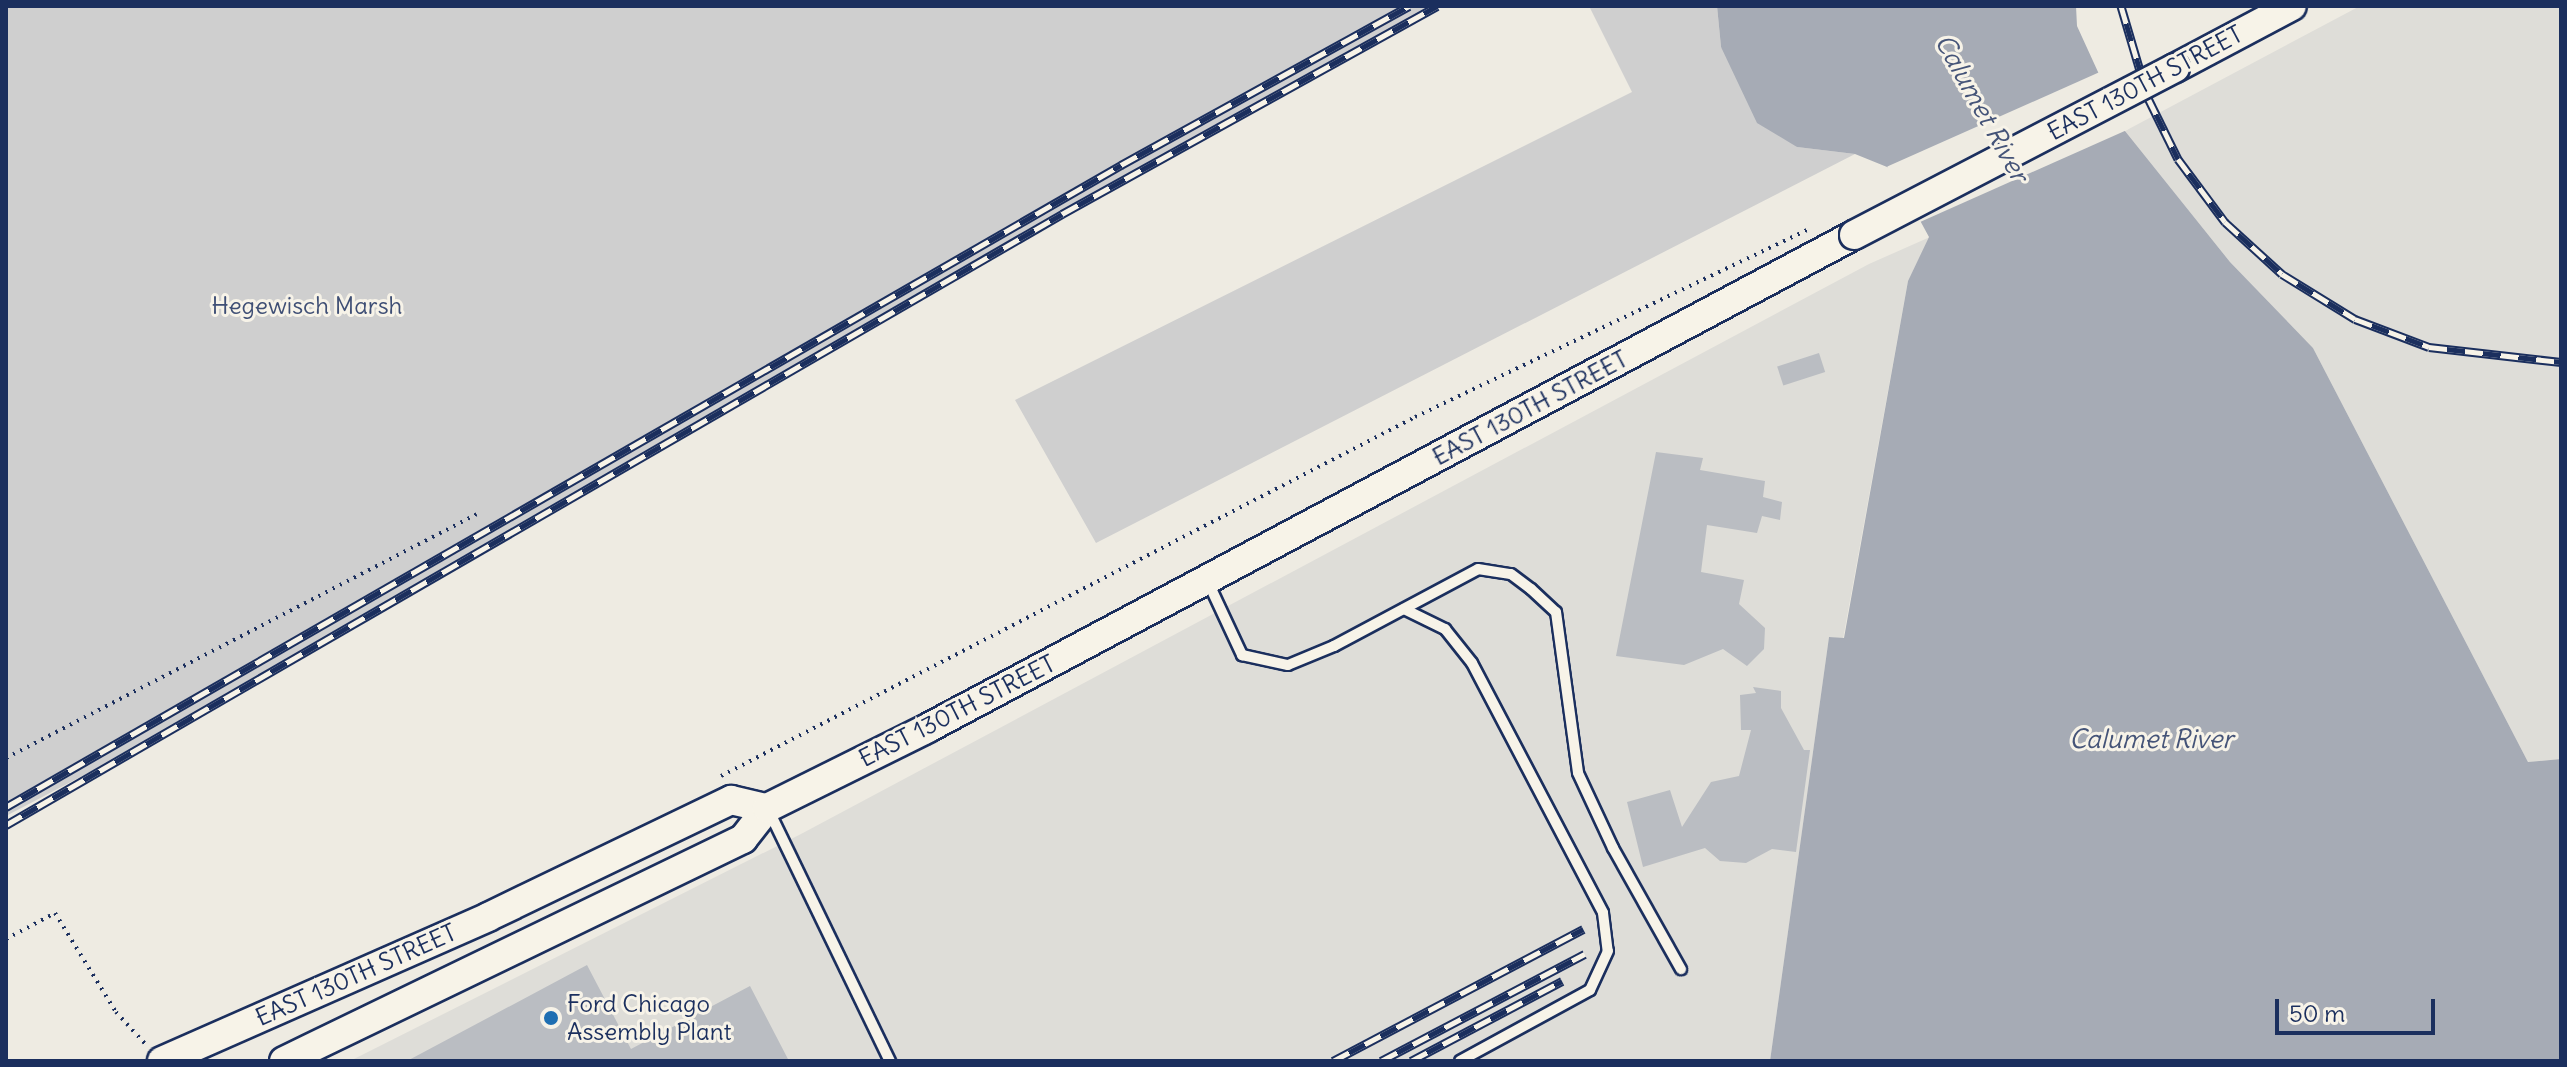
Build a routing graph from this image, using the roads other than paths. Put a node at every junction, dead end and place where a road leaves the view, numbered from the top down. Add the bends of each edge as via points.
1 (2292, 6) edge
2 (1207, 580) junction
3 (1404, 609) junction
4 (767, 808) junction
5 (1681, 969) dead end
6 (161, 1049) edge
7 (284, 1061) edge
8 (890, 1061) edge
9 (1460, 1061) edge

1 - 2 main road, EAST 130TH STREET, bridge
2 - 3 lane via 1242,655 1288,665
2 - 4 main road, EAST 130TH STREET
3 - 5 lane via 1478,569 1511,574 1556,612 1578,773
3 - 9 lane via 1445,629 1472,663 1603,913 1608,951 1590,990
4 - 6 main road, EAST 130TH STREET via 731,800 488,917
4 - 7 main road, EAST 130TH STREET via 743,839
4 - 8 lane

